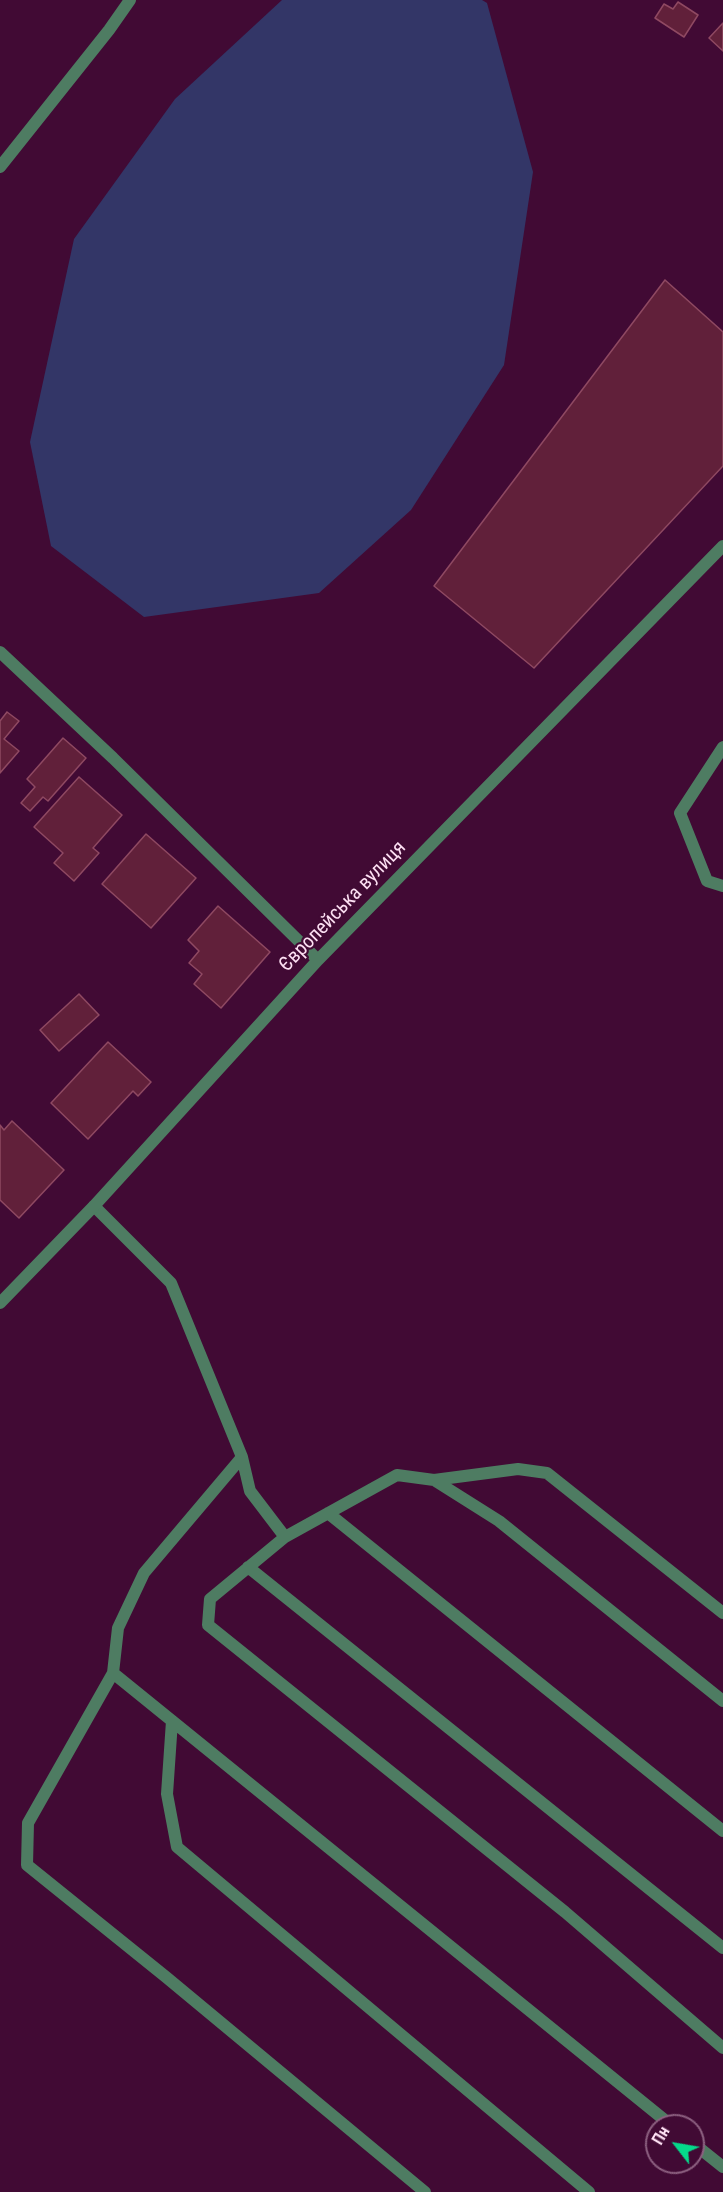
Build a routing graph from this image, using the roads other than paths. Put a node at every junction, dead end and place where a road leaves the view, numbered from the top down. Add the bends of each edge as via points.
1 (130, 0) edge
2 (0, 167) edge
3 (723, 546) edge
4 (0, 652) edge
5 (723, 747) edge
6 (723, 886) edge
7 (318, 960) junction
8 (94, 1206) junction
9 (0, 1303) edge
10 (242, 1456) junction
11 (434, 1480) junction
12 (328, 1513) junction
13 (285, 1537) junction
14 (248, 1568) junction
15 (723, 1612) edge
16 (113, 1673) junction
17 (723, 1701) edge
18 (172, 1721) junction
19 (723, 1831) edge
20 (723, 1948) edge
21 (723, 2048) edge
22 (657, 2114) edge
23 (705, 2153) edge
24 (723, 2168) edge
25 (425, 2192) edge
26 (589, 2192) edge

1 - 2 street
3 - 7 street, Європейська вулиця
4 - 7 street
5 - 6 street via 680,813 707,881
7 - 8 street, Європейська вулиця
8 - 9 street, Європейська вулиця
8 - 10 street via 171,1283
10 - 13 street via 250,1491
10 - 16 street via 144,1573 118,1628
11 - 12 street via 397,1475
11 - 15 street via 518,1469 547,1473
11 - 17 street via 498,1521
12 - 13 street
12 - 19 street
13 - 14 street
14 - 20 street
14 - 21 street via 210,1599 208,1625 565,1912
16 - 18 street
16 - 25 street via 28,1823 27,1865
18 - 22 street
18 - 26 street via 167,1794 177,1847
23 - 24 street

